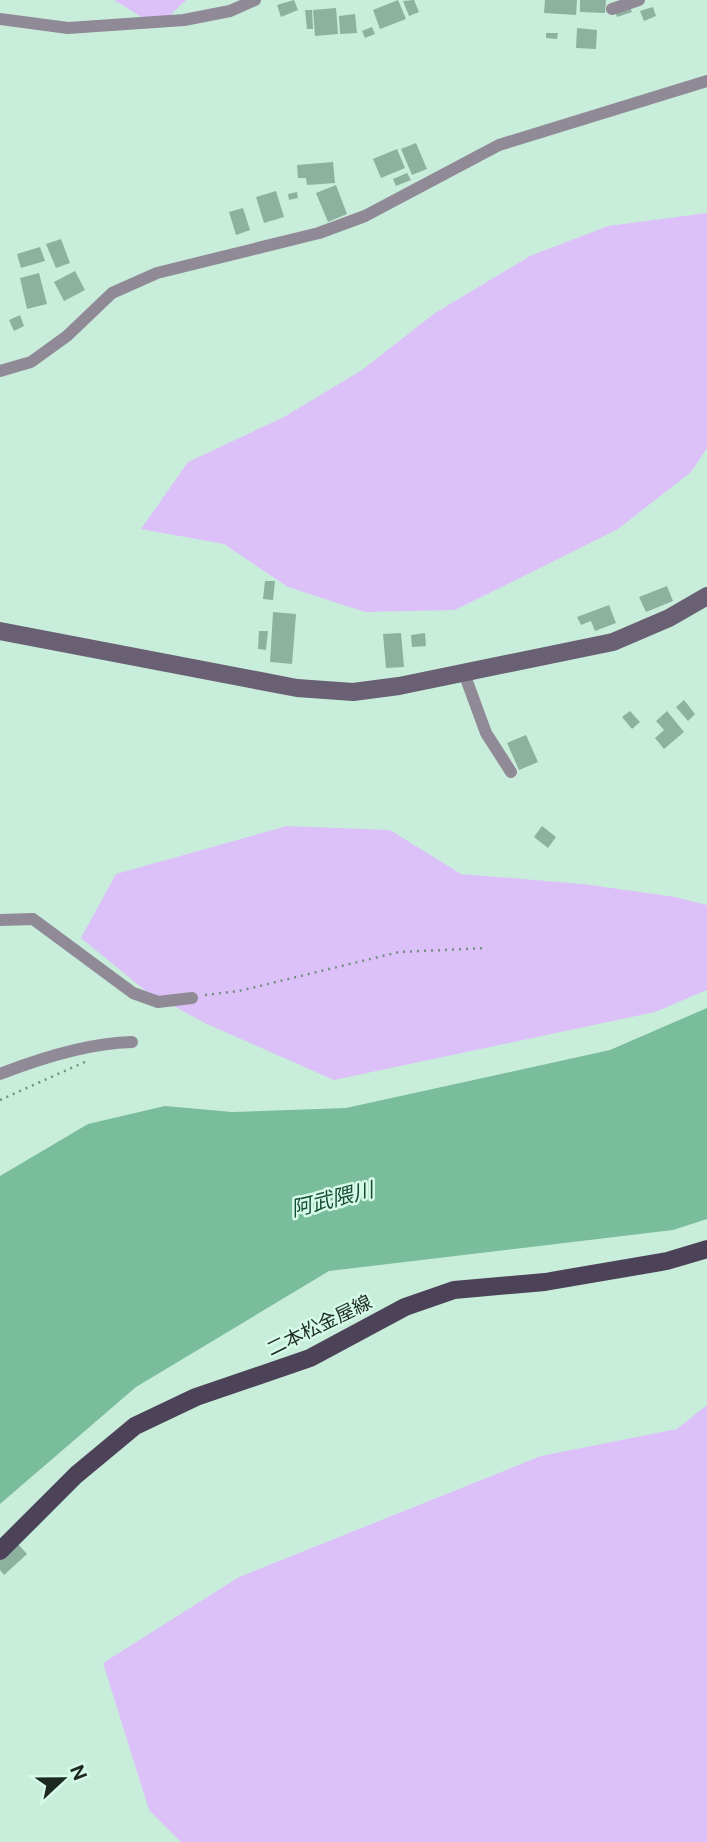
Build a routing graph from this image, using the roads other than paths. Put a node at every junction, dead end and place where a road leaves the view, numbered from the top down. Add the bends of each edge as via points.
1 (255, 0) edge
2 (639, 0) edge
3 (611, 9) dead end
4 (0, 19) edge
5 (707, 81) edge
6 (0, 371) edge
7 (707, 596) edge
8 (0, 631) edge
9 (464, 673) junction
10 (511, 772) dead end
11 (0, 920) edge
12 (192, 998) road end
13 (132, 1042) dead end
14 (0, 1074) edge
15 (707, 1249) edge
16 (0, 1551) edge

1 - 4 street via 230,11 184,20 68,28
2 - 3 street
5 - 6 street via 499,145 365,216 320,233 157,273 112,293 67,336 31,362
7 - 9 street via 613,642
8 - 9 street via 319,691 373,690
9 - 10 street via 486,733
11 - 12 street via 33,919 133,993 158,1002
13 - 14 street via 34,1061
15 - 16 main road, 二本松金屋線 via 667,1261 545,1282 454,1290 414,1302 303,1361 196,1397 135,1426 76,1475

